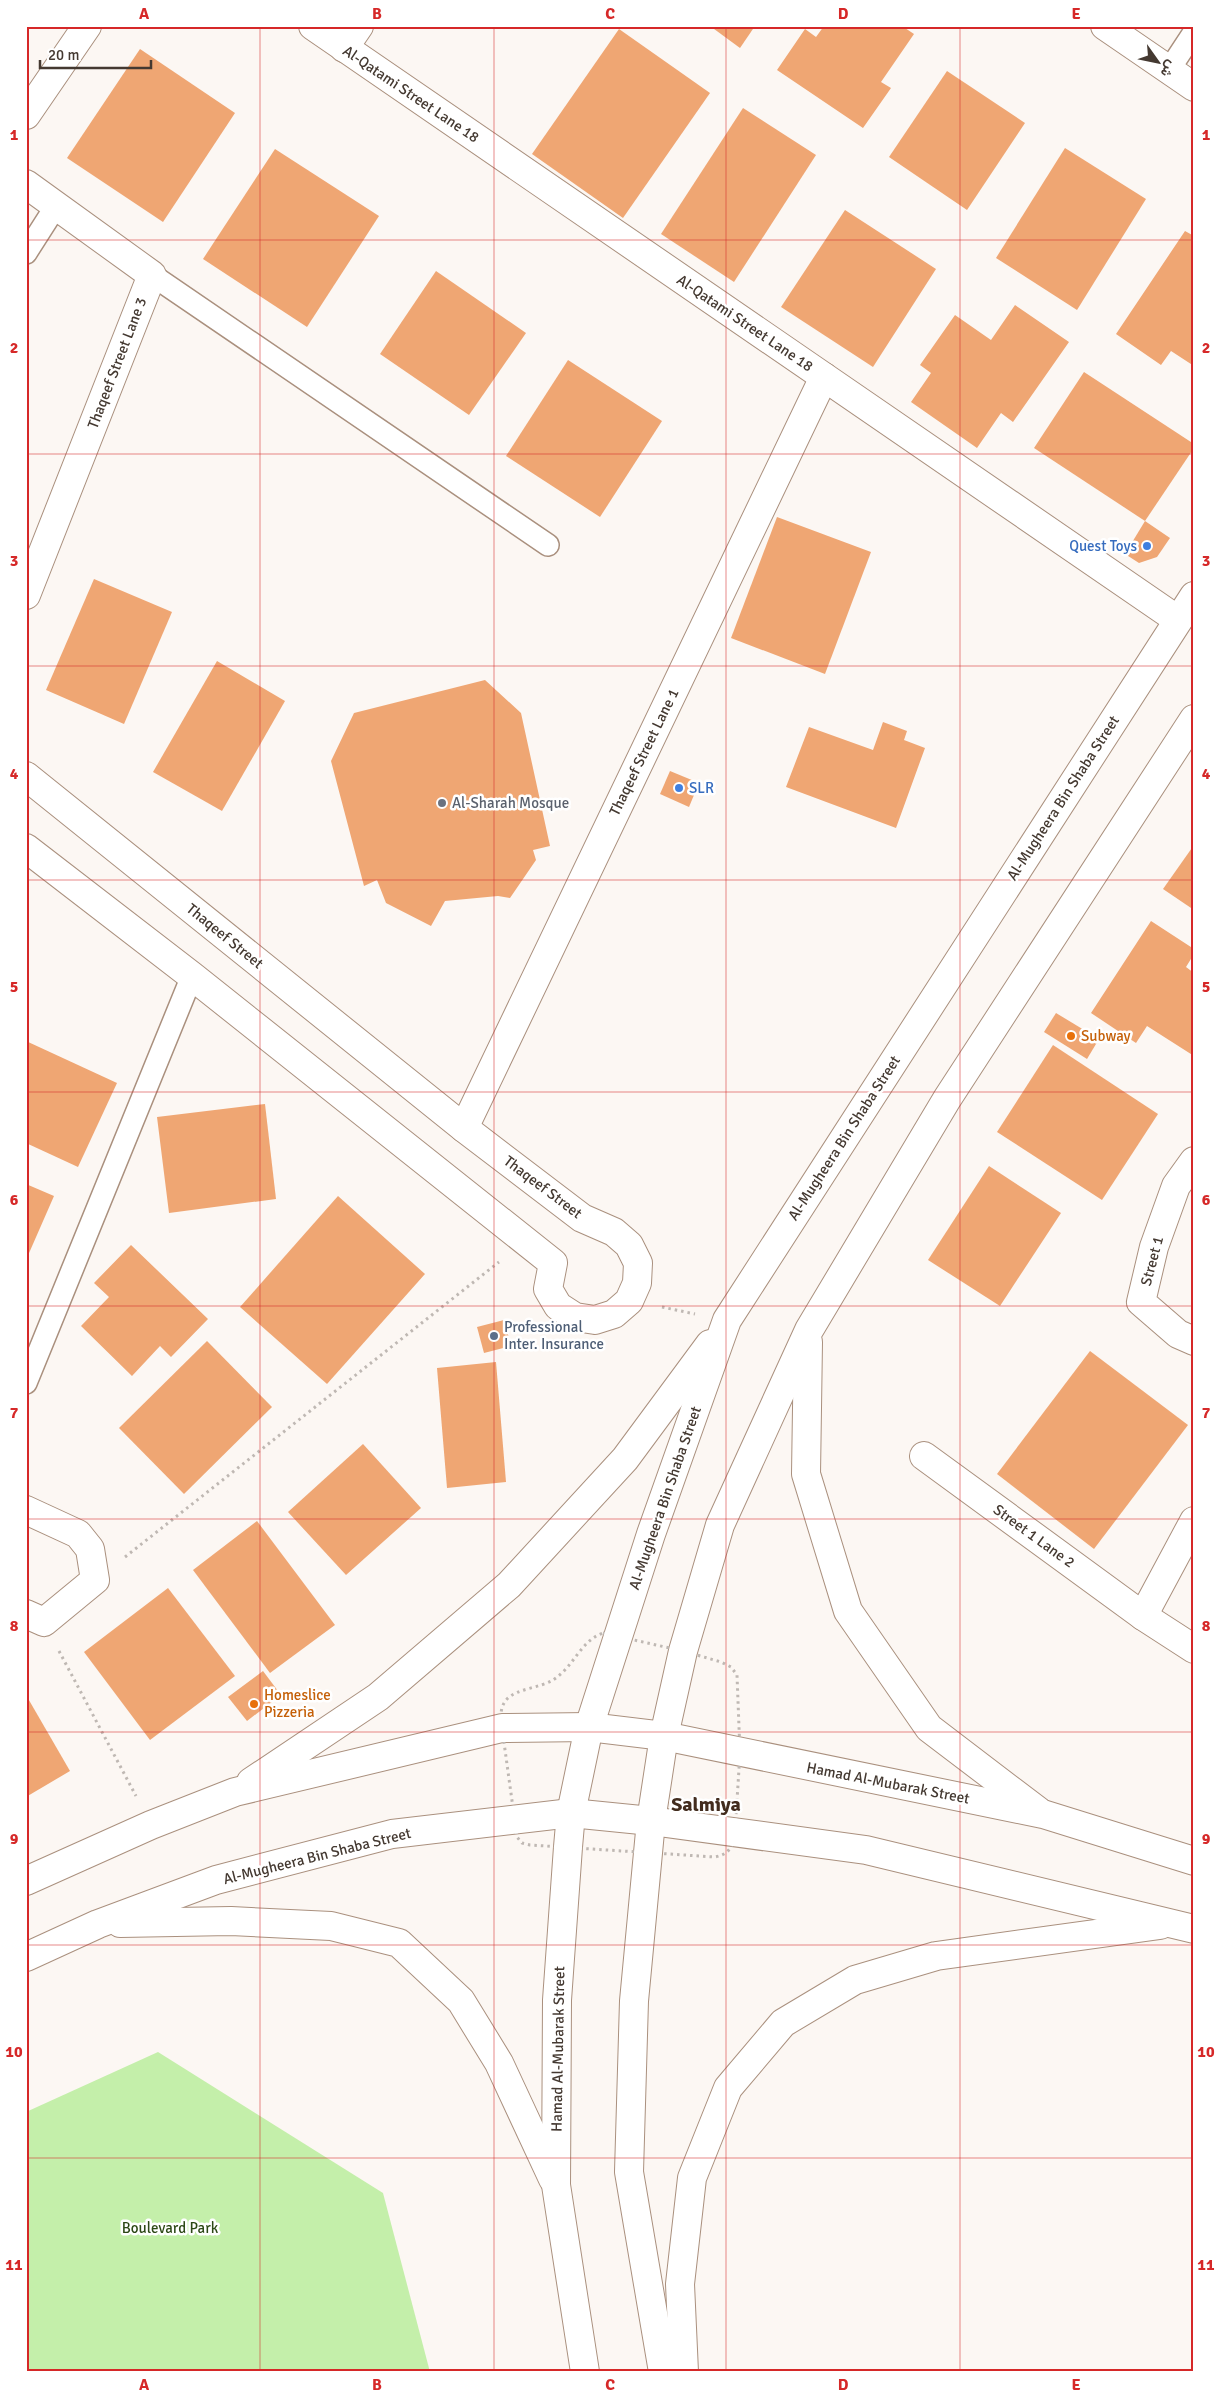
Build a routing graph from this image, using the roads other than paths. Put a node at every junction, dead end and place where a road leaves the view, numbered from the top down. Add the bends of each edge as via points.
1 (87, 26) edge
2 (313, 26) edge
3 (1105, 26) edge
4 (1194, 32) edge
5 (351, 37) edge
6 (1169, 70) junction
7 (1194, 87) edge
8 (26, 115) edge
9 (26, 184) edge
10 (56, 206) junction
11 (26, 253) edge
12 (152, 275) junction
13 (824, 377) junction
14 (548, 545) dead end
15 (26, 595) edge
16 (1194, 596) edge
17 (1178, 620) junction
18 (1194, 719) edge
19 (26, 776) edge
20 (26, 848) edge
21 (192, 976) junction
22 (464, 1128) junction
23 (1194, 1161) edge
24 (727, 1320) junction
25 (808, 1330) junction
26 (1194, 1340) edge
27 (26, 1383) edge
28 (924, 1456) dead end
29 (26, 1510) edge
30 (1194, 1522) edge
31 (1143, 1616) junction
32 (35, 1618) edge
33 (1194, 1649) edge
34 (589, 1727) junction
35 (664, 1736) junction
36 (235, 1792) junction
37 (571, 1813) junction
38 (1043, 1814) junction
39 (651, 1822) junction
40 (1194, 1860) edge
41 (26, 1881) edge
42 (98, 1924) junction
43 (1185, 1926) edge
44 (32, 1957) edge
45 (556, 2185) junction
46 (585, 2372) edge
47 (663, 2372) edge
48 (684, 2372) edge

1 - 8 main road
2 - 5 main road, Al-Qatami Street Lane 18
3 - 6 main road
4 - 6 lane
5 - 13 main road, Al-Qatami Street Lane 18
6 - 7 main road
9 - 10 main road
10 - 11 lane
10 - 12 main road
12 - 14 lane
12 - 15 main road, Thaqeef Street Lane 3
13 - 17 main road, Al-Qatami Street Lane 18
13 - 22 main road, Thaqeef Street Lane 1
16 - 17 main road, Al-Mugheera Bin Shaba Street
17 - 24 main road, Al-Mugheera Bin Shaba Street
18 - 25 main road via 947,1099
19 - 22 main road, Thaqeef Street
20 - 21 main road
21 - 22 main road, Thaqeef Street via 553,1264 548,1289 558,1306 576,1317 595,1320 614,1314 629,1301 637,1283 638,1263 629,1245 614,1232 582,1218
21 - 27 lane
23 - 26 main road, Street 1 via 1176,1186 1154,1247 1141,1302 1178,1334
24 - 34 main road, Al-Mugheera Bin Shaba Street via 651,1534
24 - 36 main road via 626,1460 509,1586 378,1697
25 - 35 main road via 720,1525 683,1651
25 - 38 main road via 806,1474 848,1611 929,1728
28 - 31 main road, Street 1 Lane 2
29 - 32 main road via 78,1534 90,1549 95,1580
30 - 31 main road
31 - 33 main road, Street 1 Lane 2
34 - 35 main road
34 - 36 main road via 502,1728
34 - 37 main road, Hamad Al-Mubarak Street
35 - 38 main road, Hamad Al-Mubarak Street
35 - 39 main road
36 - 41 main road via 151,1825
37 - 39 main road, Al-Mugheera Bin Shaba Street
37 - 42 main road, Al-Mugheera Bin Shaba Street via 392,1834 216,1880
37 - 45 main road, Hamad Al-Mubarak Street via 556,2000
38 - 40 main road, Hamad Al-Mubarak Street
39 - 43 main road via 866,1850
39 - 47 main road via 634,2001 629,2172
42 - 44 main road, Al-Mugheera Bin Shaba Street
42 - 45 main road via 231,1921 331,1926 400,1943 460,2001 499,2063
43 - 48 main road via 936,1956 854,1980 783,2023 728,2088 692,2178 680,2284
45 - 46 main road, Hamad Al-Mubarak Street

